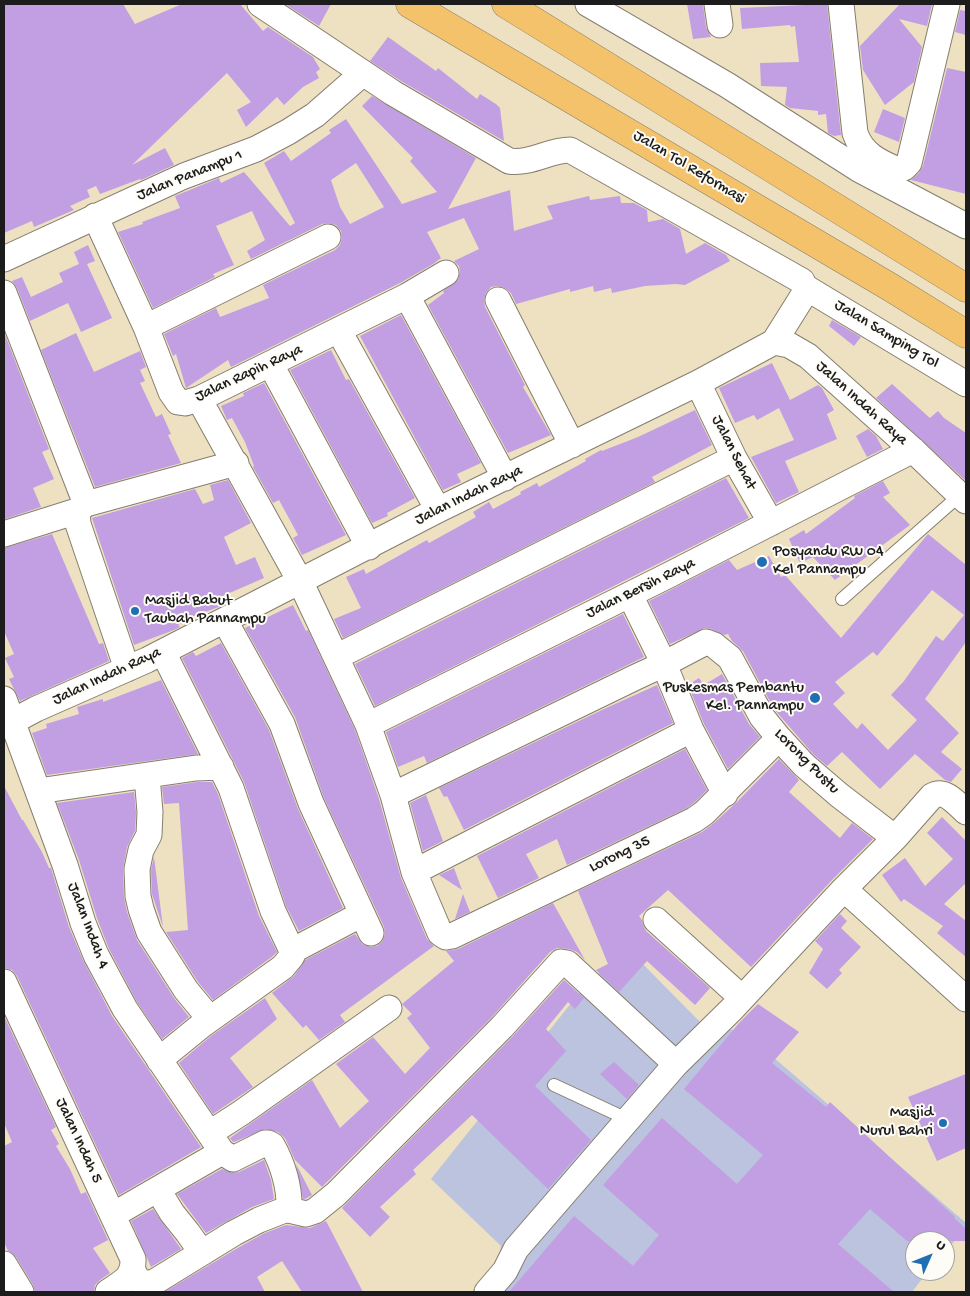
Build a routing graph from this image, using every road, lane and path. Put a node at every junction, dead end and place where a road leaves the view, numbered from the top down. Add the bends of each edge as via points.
1 (260, 4) edge
2 (410, 4) edge
3 (506, 4) edge
4 (588, 4) edge
5 (841, 4) edge
6 (947, 4) edge
7 (363, 73) junction
8 (95, 216) junction
9 (966, 226) edge
10 (328, 237) dead end
11 (4, 259) edge
12 (446, 273) dead end
13 (805, 287) junction
14 (966, 287) edge
15 (4, 293) edge
16 (407, 296) junction
17 (498, 300) dead end
18 (146, 327) junction
19 (338, 331) junction
20 (966, 334) edge
21 (774, 342) junction
22 (271, 365) junction
23 (698, 383) junction
24 (966, 384) edge
25 (200, 399) junction
26 (572, 445) junction
27 (913, 450) junction
28 (734, 458) junction
29 (236, 463) junction
30 (504, 478) junction
31 (963, 498) edge
32 (82, 507) junction
33 (438, 510) junction
34 (771, 523) junction
35 (4, 534) edge
36 (369, 547) junction
37 (301, 583) junction
38 (630, 595) junction
39 (842, 599) dead end
40 (226, 620) junction
41 (163, 652) junction
42 (336, 657) junction
43 (664, 664) junction
44 (127, 669) junction
45 (4, 699) edge
46 (8, 724) edge
47 (368, 725) junction
48 (691, 730) junction
49 (779, 738) junction
50 (221, 767) junction
51 (147, 776) junction
52 (38, 791) junction
53 (725, 794) junction
54 (393, 795) junction
55 (966, 812) edge
56 (895, 838) junction
57 (414, 872) junction
58 (844, 888) junction
59 (656, 920) dead end
60 (292, 952) junction
61 (4, 982) edge
62 (742, 998) junction
63 (966, 999) edge
64 (389, 1008) dead end
65 (210, 1019) junction
66 (159, 1060) junction
67 (676, 1064) junction
68 (554, 1085) dead end
69 (627, 1119) junction
70 (216, 1142) junction
71 (158, 1190) junction
72 (290, 1210) junction
73 (113, 1215) junction
74 (202, 1253) junction
75 (4, 1264) edge
76 (133, 1271) junction
77 (21, 1292) edge
78 (108, 1292) edge
79 (487, 1292) edge

1 - 7 street, Jalan Samping Tol
2 - 20 highway, Jalan Tol Reformasi
3 - 14 highway
4 - 9 street via 727,85 860,170
5 - 6 street via 855,133 864,151 898,170 909,163
7 - 8 street, Jalan Panampu 1 via 315,115 288,132 256,149 184,176
7 - 13 street, Jalan Samping Tol via 424,113 509,161 525,162 570,150 802,281
8 - 11 street, Jalan Panampu 1
8 - 18 street, Jalan Rapih Raya
10 - 18 street
12 - 16 street, Jalan Rapih Raya
13 - 21 street via 806,291
13 - 24 street, Jalan Samping Tol
15 - 32 street
16 - 19 street, Jalan Rapih Raya
16 - 30 street
17 - 26 street
18 - 25 street, Jalan Rapih Raya via 174,398 185,403
19 - 22 street, Jalan Rapih Raya
19 - 33 street
21 - 23 street, Jalan Indah Raya
21 - 27 street, Jalan Indah Raya via 789,345 808,356
22 - 25 street, Jalan Rapih Raya
22 - 36 street
23 - 26 street, Jalan Indah Raya
23 - 28 street, Jalan Sehat
25 - 29 street
26 - 30 street, Jalan Indah Raya
27 - 31 street, Jalan Indah Raya
27 - 34 street, Jalan Bersih Raya
28 - 34 street, Jalan Sehat
28 - 42 street
29 - 32 street
29 - 37 street
30 - 33 street, Jalan Indah Raya
31 - 39 lane
32 - 35 street
32 - 44 street via 78,524
33 - 36 street, Jalan Indah Raya
34 - 38 street, Jalan Bersih Raya
36 - 37 street, Jalan Indah Raya
37 - 40 street, Jalan Indah Raya
37 - 42 street
38 - 43 street
38 - 47 street, Jalan Bersih Raya
40 - 41 street, Jalan Indah Raya
40 - 60 street via 282,724 311,803 367,924
41 - 44 street, Jalan Indah Raya
41 - 50 street
42 - 47 street
43 - 48 street
43 - 49 street, Lorong Pustu via 702,643 714,645 730,658 762,717
43 - 54 street, Lorong Pustu
44 - 46 street, Jalan Indah Raya
45 - 46 street, Jalan Indah 4
46 - 52 street, Jalan Indah 4
47 - 54 street
48 - 53 street
48 - 57 street
49 - 53 street, Lorong 35
49 - 56 street, Lorong Pustu via 814,774
50 - 51 street
50 - 60 street via 273,910
51 - 52 street
51 - 65 street via 150,835 141,850 137,869 141,909 149,932 186,990
52 - 66 street, Jalan Indah 4 via 96,955 125,1009
53 - 57 street, Lorong 35 via 694,820 452,936 440,933
54 - 57 street
55 - 56 street via 943,794 936,794
56 - 58 street
58 - 62 street
58 - 63 street
59 - 62 street
60 - 65 street via 283,967
61 - 73 street, Jalan Indah 5
62 - 67 street
64 - 70 street via 241,1113
65 - 66 street
66 - 70 street, Jalan Indah 4
67 - 69 street
67 - 72 street via 574,969 561,962 502,1028 336,1194 315,1211 306,1214
68 - 69 lane
69 - 79 street via 516,1249 505,1271
70 - 71 street
70 - 72 street via 233,1159 265,1143 272,1145 283,1170
71 - 73 street
71 - 74 street
72 - 74 street via 259,1220
73 - 76 street, Jalan Indah 5 via 133,1259
74 - 76 street via 147,1284 138,1280
75 - 77 street
76 - 78 street

